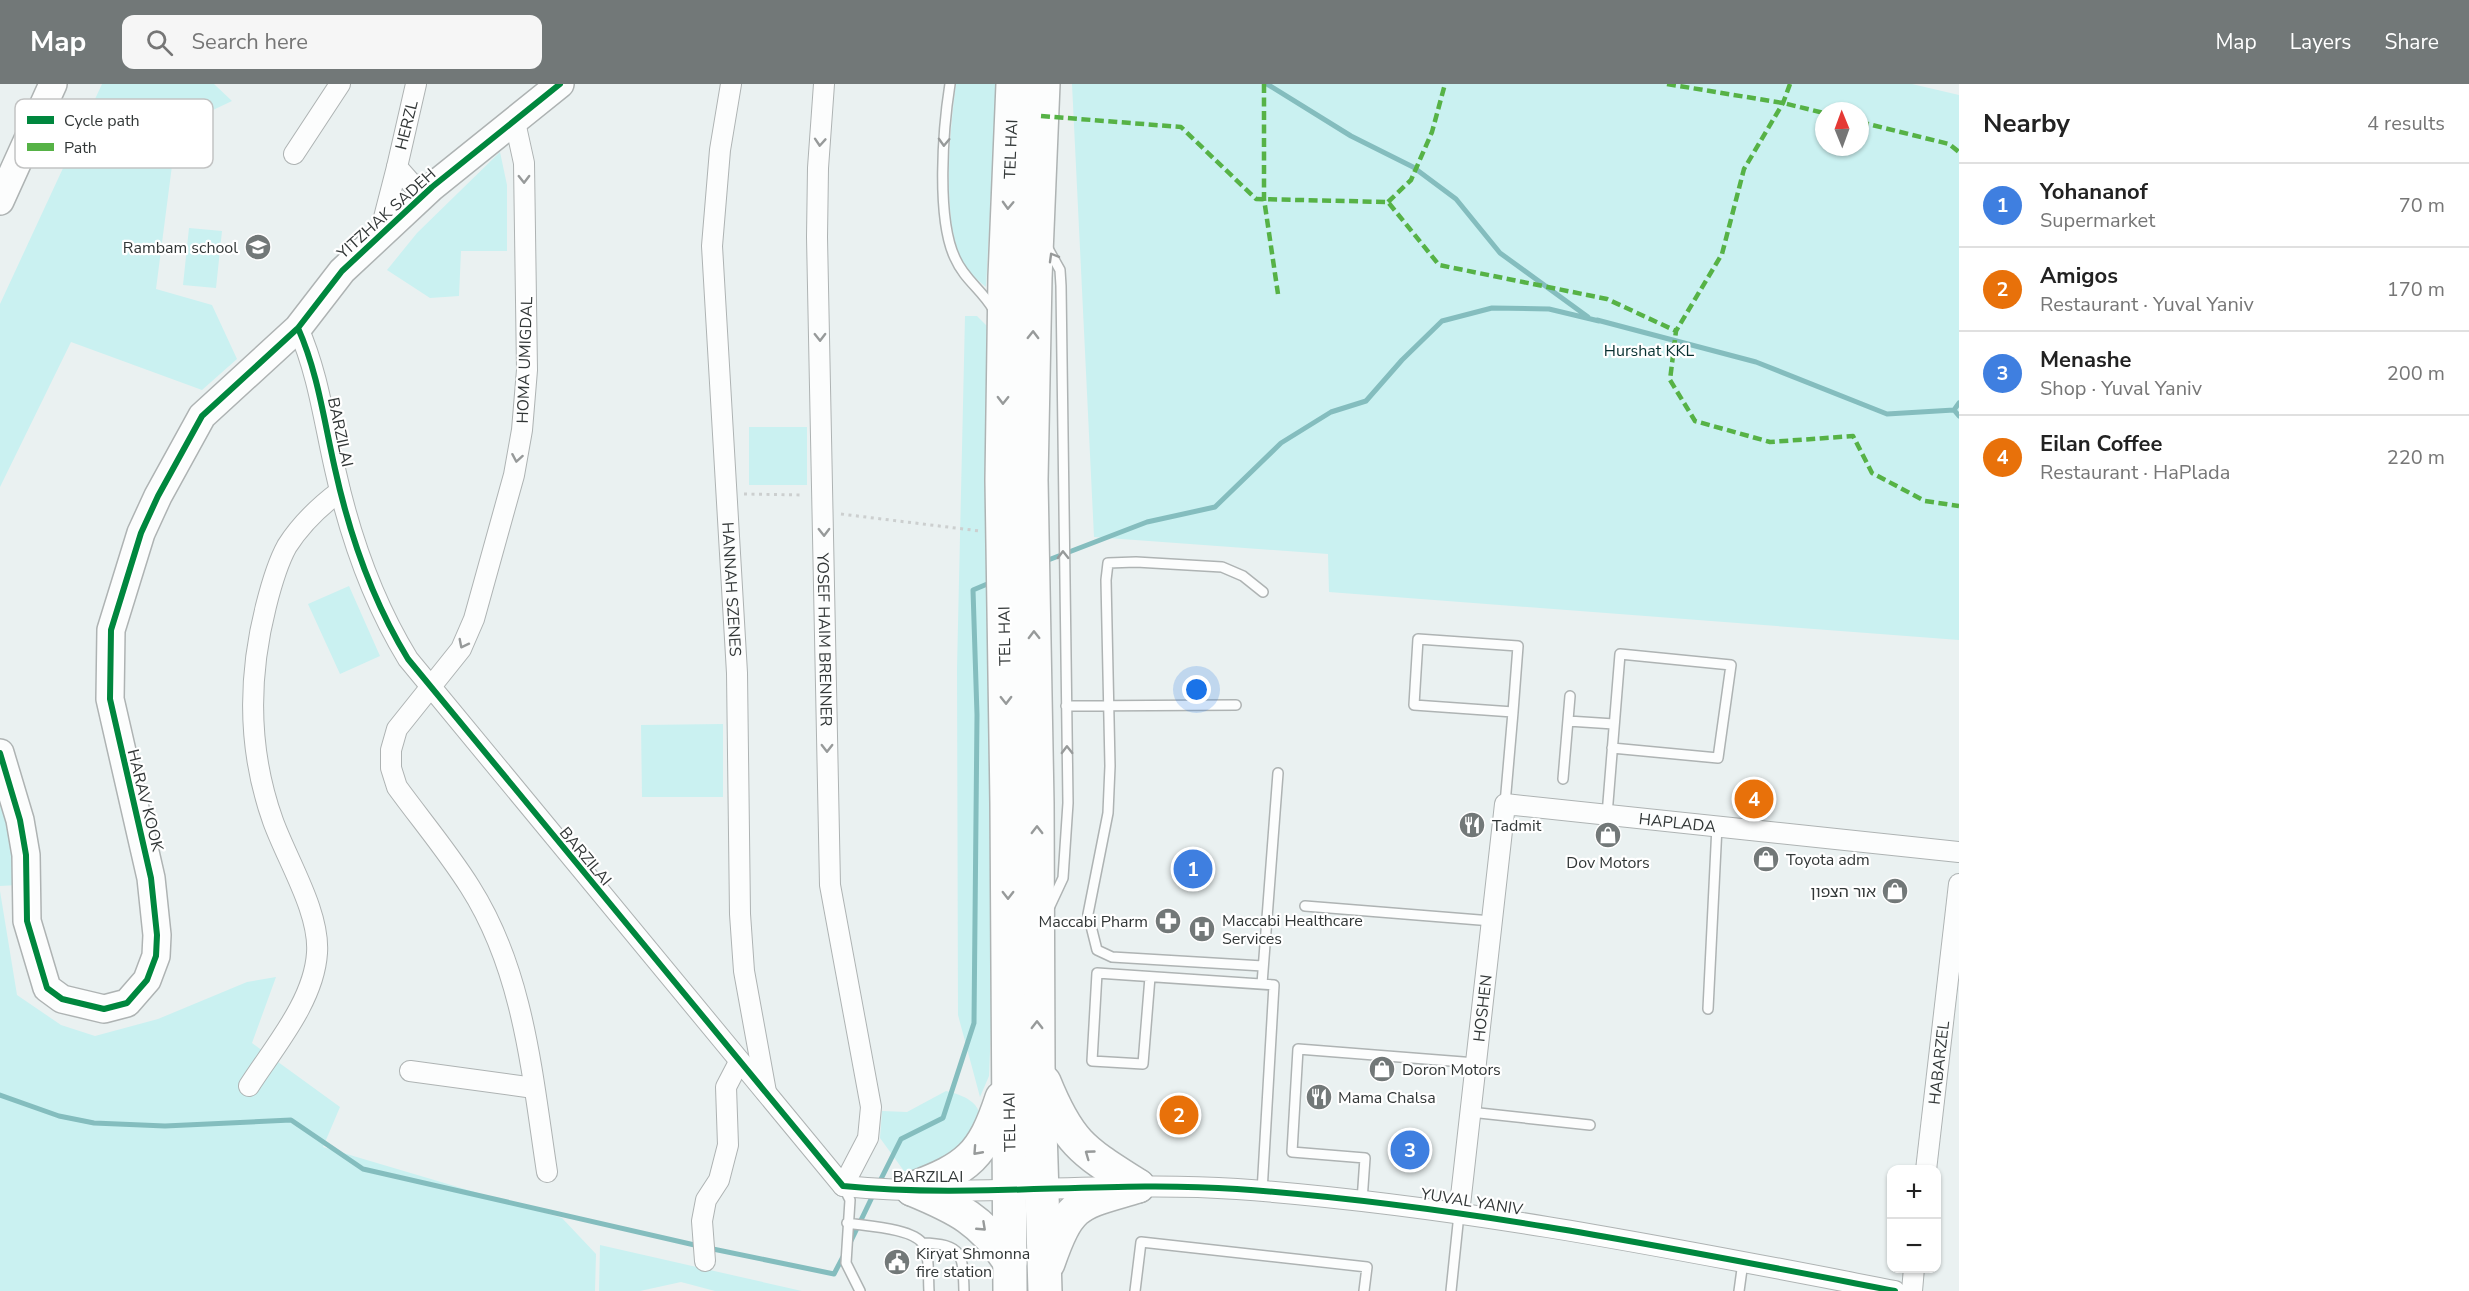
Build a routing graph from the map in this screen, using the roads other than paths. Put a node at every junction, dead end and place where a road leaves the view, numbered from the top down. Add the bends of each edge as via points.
1 (53, 84) edge
2 (340, 84) edge
3 (416, 84) edge
4 (560, 84) edge
5 (731, 84) edge
6 (824, 84) edge
7 (950, 84) edge
8 (1013, 84) edge
9 (1043, 84) edge
10 (46, 99) edge
11 (515, 122) junction
12 (294, 154) dead end
13 (397, 167) junction
14 (15, 168) edge
15 (432, 188) junction
16 (0, 201) edge
17 (1037, 232) junction
18 (379, 237) junction
19 (1004, 327) junction
20 (298, 328) junction
21 (340, 490) junction
22 (1263, 592) dead end
23 (431, 689) junction
24 (1570, 696) dead end
25 (1108, 705) junction
26 (1236, 705) dead end
27 (1066, 706) junction
28 (1513, 712) junction
29 (1568, 721) junction
30 (1614, 724) junction
31 (1612, 748) junction
32 (0, 753) edge
33 (1278, 772) dead end
34 (1563, 779) dead end
35 (1505, 804) junction
36 (1607, 815) junction
37 (1717, 826) junction
38 (1959, 852) edge
39 (1959, 884) edge
40 (1305, 906) dead end
41 (1492, 921) junction
42 (1037, 928) junction
43 (1263, 966) junction
44 (1150, 977) junction
45 (1262, 984) junction
46 (1708, 1009) dead end
47 (739, 1062) junction
48 (1476, 1063) junction
49 (1038, 1066) junction
50 (410, 1071) dead end
51 (1008, 1079) junction
52 (249, 1086) dead end
53 (534, 1088) junction
54 (766, 1095) junction
55 (1470, 1112) junction
56 (1590, 1125) dead end
57 (1927, 1165) edge
58 (547, 1172) dead end
59 (843, 1186) junction
60 (1138, 1186) junction
61 (1025, 1188) junction
62 (912, 1190) junction
63 (1262, 1192) junction
64 (1362, 1201) junction
65 (1459, 1214) junction
66 (847, 1223) junction
67 (922, 1243) junction
68 (705, 1261) dead end
69 (1743, 1262) junction
70 (1914, 1273) edge
71 (1010, 1277) edge
72 (1045, 1282) edge
73 (860, 1291) edge
74 (929, 1291) edge
75 (964, 1291) edge
76 (1135, 1291) edge
77 (1364, 1291) edge
78 (1451, 1291) edge
79 (1739, 1291) edge
80 (1894, 1291) edge
81 (1912, 1291) edge

1 - 10 street
2 - 12 street
3 - 13 street, HERZL
4 - 11 street, YITZHAK SADEH
5 - 54 street, HANNAH SZENES via 720,150 712,246 737,673 744,971
6 -> 59 street, YOSEF HAIM BRENNER via 817,237 830,885 871,1107 868,1138
7 -> 19 lane via 944,151 948,237 966,279 982,292
8 -> 19 highway, TEL HAI
9 - 17 highway, TEL HAI
11 - 15 street, YITZHAK SADEH
11 -> 23 street, HOMA UMIGDAL via 524,163 526,370 522,430 514,475 474,619 461,649
13 - 15 street, HERZL via 412,184
13 - 18 street, HERZL
14 - 16 street
15 - 18 street, YITZHAK SADEH
27 -> 17 lane via 1061,286 1060,270
42 -> 17 highway, TEL HAI via 1031,480
18 - 20 street, YITZHAK SADEH via 342,271
19 -> 51 highway, TEL HAI
20 - 21 street, BARZILAI via 316,377
20 - 32 street, HARAV KOOK via 202,416 141,533 111,630 110,699 149,869 157,935 156,956 147,980 127,1003 104,1010 62,999 47,988 27,921 26,855
21 - 23 street, BARZILAI via 366,575 387,623
21 - 52 street via 306,521 287,547 271,586 252,682 260,778 272,819 316,929 317,954 302,1003
22 - 25 lane via 1243,576 1222,567 1108,563
23 - 47 street, BARZILAI
23 - 53 street, HOMA UMIGDAL via 397,729 391,768 397,787 470,888 506,961 519,1003
24 - 29 lane
25 - 26 lane
25 - 27 lane
25 - 43 lane via 1108,813 1088,914 1097,950 1112,957
42 -> 27 lane via 1063,878
28 - 28 lane via 1518,646 1418,639 1414,705
28 - 35 lane
29 - 30 lane
29 - 34 lane
30 - 31 lane
30 - 31 lane via 1620,654 1731,666 1718,758
31 - 36 lane
33 - 43 lane
35 - 36 street, HAPLADA
35 - 41 street, HOSHEN
36 - 37 street, HAPLADA
37 - 38 street, HAPLADA
37 - 46 lane
39 - 57 street, HABARZEL
40 - 41 lane
41 - 48 street, HOSHEN
49 -> 42 highway, TEL HAI
43 - 45 lane
44 - 44 lane via 1097,973 1092,1061 1143,1064
44 - 45 lane
45 - 63 lane via 1274,985
47 - 54 street, BARZILAI
47 - 68 street via 726,1087 728,1145 719,1180 704,1211
48 - 55 street, HOSHEN
48 - 64 lane via 1298,1049 1292,1152 1365,1158
60 -> 49 highway via 1083,1150 1064,1128
49 - 61 highway, TEL HAI
50 - 53 street
51 - 61 highway, TEL HAI
51 -> 62 highway via 991,1132 980,1149 946,1176
53 - 58 street, HOMA UMIGDAL
54 - 59 street, BARZILAI
55 - 56 lane
55 - 65 street, HOSHEN
59 - 62 street, BARZILAI
59 - 66 lane via 850,1200
60 - 61 street, YUVAL YANIV
60 - 63 street, YUVAL YANIV
60 - 72 highway via 1073,1210 1060,1228
61 - 62 street, BARZILAI
61 - 71 highway
61 - 72 highway
62 -> 71 highway via 967,1214 996,1241
63 - 64 street, YUVAL YANIV
64 - 65 street, YUVAL YANIV
65 - 69 street, YUVAL YANIV
65 - 78 lane
66 - 67 lane via 907,1233
66 - 73 lane via 846,1263
67 - 74 lane
67 - 75 lane via 943,1243 955,1248 963,1261
69 - 79 lane
69 - 80 street, YUVAL YANIV
70 - 81 street
76 - 77 lane via 1141,1242 1367,1267

